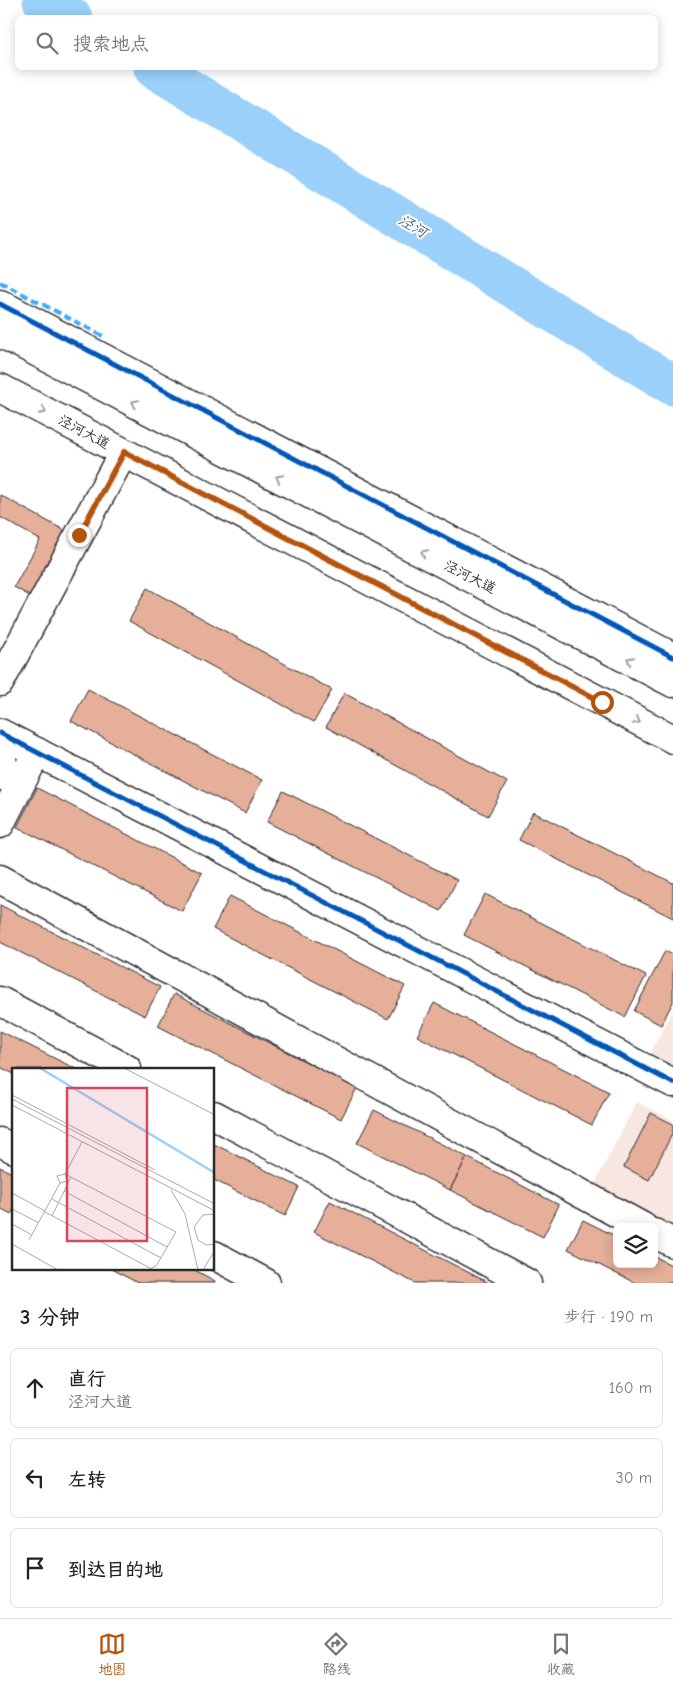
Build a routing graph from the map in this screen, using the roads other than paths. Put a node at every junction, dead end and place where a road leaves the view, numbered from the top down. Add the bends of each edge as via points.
1 (0, 304) edge
2 (0, 333) edge
3 (0, 388) edge
4 (124, 452) junction
5 (673, 657) edge
6 (0, 682) edge
7 (673, 683) edge
8 (0, 733) edge
9 (673, 739) edge
10 (0, 746) edge
11 (37, 752) junction
12 (0, 776) edge
13 (0, 824) edge
14 (0, 879) edge
15 (0, 1001) edge
16 (125, 1068) edge
17 (673, 1083) edge
18 (215, 1117) edge
19 (0, 1142) edge
20 (12, 1148) edge
21 (637, 1223) edge
22 (658, 1235) edge
23 (673, 1243) edge
24 (215, 1256) edge
25 (266, 1283) edge
26 (527, 1283) edge

1 - 5 street
7 -> 2 street, 泾河大道
3 -> 4 street, 泾河大道
4 - 6 street
4 -> 9 street, 泾河大道
8 - 11 street
10 - 12 street via 3,765
11 - 13 street
11 - 17 street
14 - 21 street
15 - 16 street
18 - 26 street
19 - 20 street
22 - 23 street
24 - 25 street

